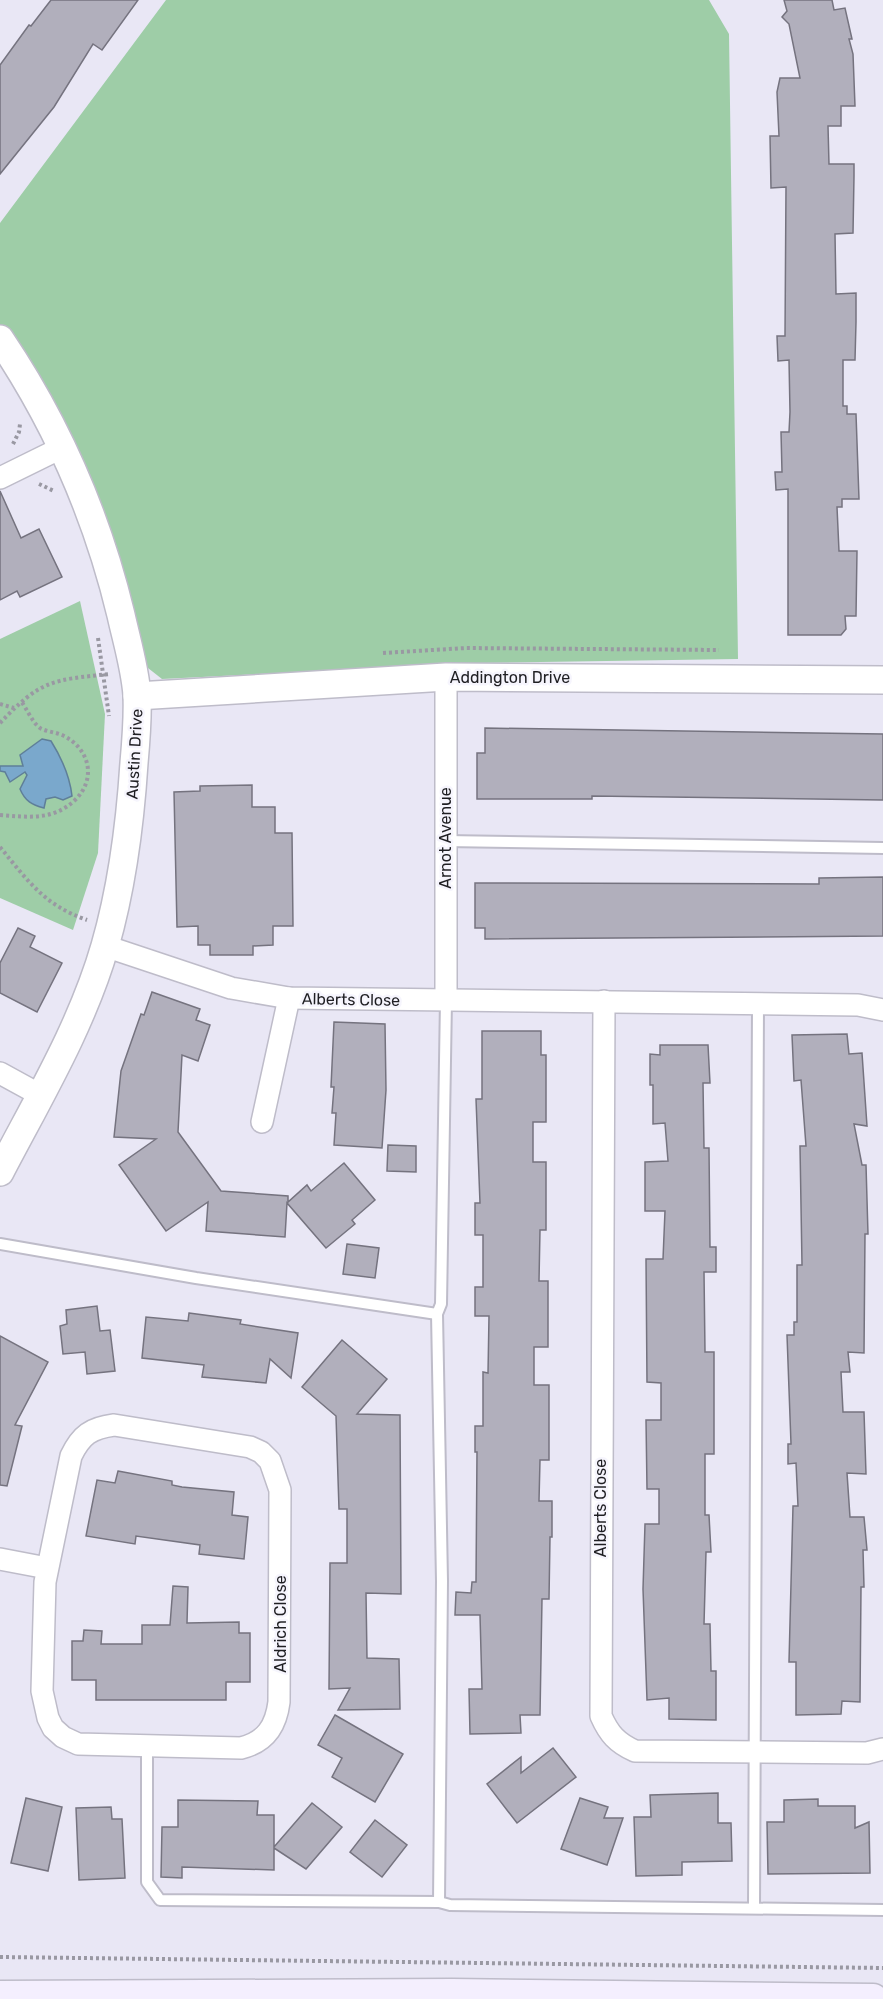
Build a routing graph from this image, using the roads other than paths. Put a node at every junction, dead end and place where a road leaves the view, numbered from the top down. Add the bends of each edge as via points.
1 (0, 339) edge
2 (63, 447) junction
3 (0, 477) edge
4 (446, 677) junction
5 (883, 680) edge
6 (137, 696) junction
7 (445, 841) junction
8 (883, 848) edge
9 (105, 946) junction
10 (289, 998) junction
11 (446, 1000) junction
12 (604, 1001) junction
13 (758, 1004) junction
14 (883, 1010) edge
15 (0, 1073) edge
16 (42, 1096) junction
17 (262, 1122) dead end
18 (0, 1172) edge
19 (0, 1244) edge
20 (437, 1314) junction
21 (0, 1559) edge
22 (47, 1568) junction
23 (147, 1747) junction
24 (883, 1749) edge
25 (755, 1752) junction
26 (439, 1902) junction
27 (754, 1908) junction
28 (883, 1910) edge
29 (0, 1996) edge
30 (873, 1999) edge

1 - 2 street, Austin Drive via 28,381
2 - 3 street
2 - 6 street, Austin Drive via 105,549
4 - 5 street, Addington Drive
4 - 6 street, Addington Drive
4 - 7 street, Arnot Avenue
6 - 9 street, Austin Drive via 128,828
7 - 8 lane
7 - 11 street, Arnot Avenue
9 - 10 street, Alberts Close via 221,985
9 - 16 street, Austin Drive
10 - 11 street, Alberts Close
10 - 17 street
11 - 12 street, Alberts Close
11 - 20 lane via 441,1304
12 - 13 street, Alberts Close
12 - 25 street, Alberts Close via 601,1716 608,1732 635,1751
13 - 14 street, Alberts Close via 858,1005
13 - 25 lane
15 - 16 street
16 - 18 street, Austin Drive
19 - 20 lane
20 - 26 lane via 442,1581
21 - 22 street
22 - 23 street, Aldrich Close via 42,1690 48,1718 63,1737 78,1744
22 - 23 street, Aldrich Close via 71,1456 79,1439 90,1430 132,1426 250,1447 270,1461 278,1481 280,1508 279,1702 273,1727 254,1745 241,1748
23 - 26 lane via 147,1881 160,1900
24 - 25 street, Alberts Close via 867,1753
25 - 27 lane
26 - 27 lane
27 - 28 lane
29 - 30 main road via 452,1994

